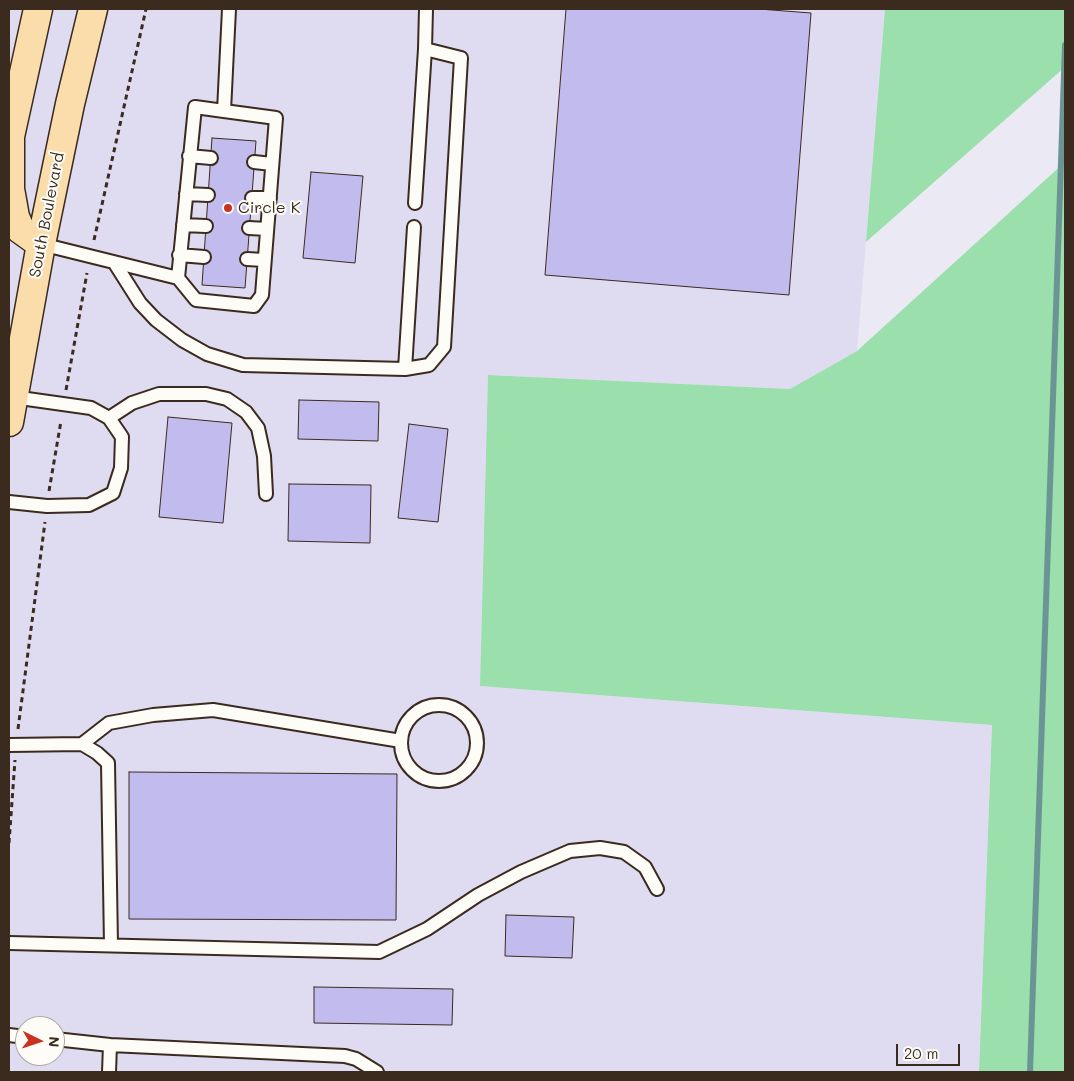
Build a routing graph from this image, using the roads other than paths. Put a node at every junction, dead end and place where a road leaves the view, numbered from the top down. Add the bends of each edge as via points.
1 (38, 9) edge
2 (93, 9) edge
3 (229, 9) edge
4 (426, 9) edge
5 (425, 49) junction
6 (224, 111) junction
7 (9, 139) edge
8 (189, 156) junction
9 (211, 158) dead end
10 (254, 162) dead end
11 (272, 164) junction
12 (186, 194) junction
13 (208, 195) dead end
14 (252, 198) dead end
15 (270, 198) junction
16 (415, 203) dead end
17 (183, 225) junction
18 (206, 226) dead end
19 (414, 227) dead end
20 (249, 228) dead end
21 (267, 229) junction
22 (41, 244) junction
23 (179, 255) junction
24 (204, 257) dead end
25 (247, 259) dead end
26 (264, 260) junction
27 (114, 262) junction
28 (178, 278) junction
29 (405, 369) junction
30 (11, 409) edge
31 (109, 418) junction
32 (266, 494) dead end
33 (9, 502) edge
34 (401, 740) junction
35 (82, 744) junction
36 (13, 745) edge
37 (657, 889) dead end
38 (9, 943) edge
39 (111, 945) junction
40 (65, 1040) edge
41 (110, 1045) junction
42 (109, 1072) edge
43 (377, 1072) edge

1 - 7 highway via 21,59
2 - 22 highway, South Boulevard
3 - 6 lane
4 - 5 lane
5 - 16 lane
5 - 29 lane via 461,58 444,347 429,366
6 - 8 lane via 194,107
6 - 11 lane via 276,118
7 - 22 highway via 10,189 15,217 20,229
8 - 9 lane
8 - 12 lane
10 - 11 lane
11 - 15 lane
12 - 13 lane
12 - 17 lane
14 - 15 lane
15 - 21 lane
17 - 18 lane
17 - 23 lane
19 - 29 lane
20 - 21 lane
21 - 26 lane
22 - 27 lane
22 - 30 highway, South Boulevard
23 - 24 lane
23 - 28 lane
25 - 26 lane
26 - 28 lane via 262,295 254,306 196,300
27 - 28 lane
27 - 29 lane via 140,304 156,320 182,340 208,354 243,365
30 - 31 lane via 64,402 91,408
31 - 32 lane via 132,404 159,394 206,394 226,399 246,412 258,428 264,456
31 - 33 lane via 122,437 122,468 113,493 89,505 47,506
34 - 34 lane via 402,754 408,765 428,780 441,782 464,772 477,749 472,725 459,712 443,706 431,706 410,718
34 - 35 lane via 213,710 153,714 109,723
35 - 36 lane
35 - 39 lane via 108,763
37 - 39 lane via 645,867 624,852 600,848 570,851 521,872 427,930 379,952
38 - 39 lane
40 - 41 lane
41 - 42 lane
41 - 43 lane via 346,1056

